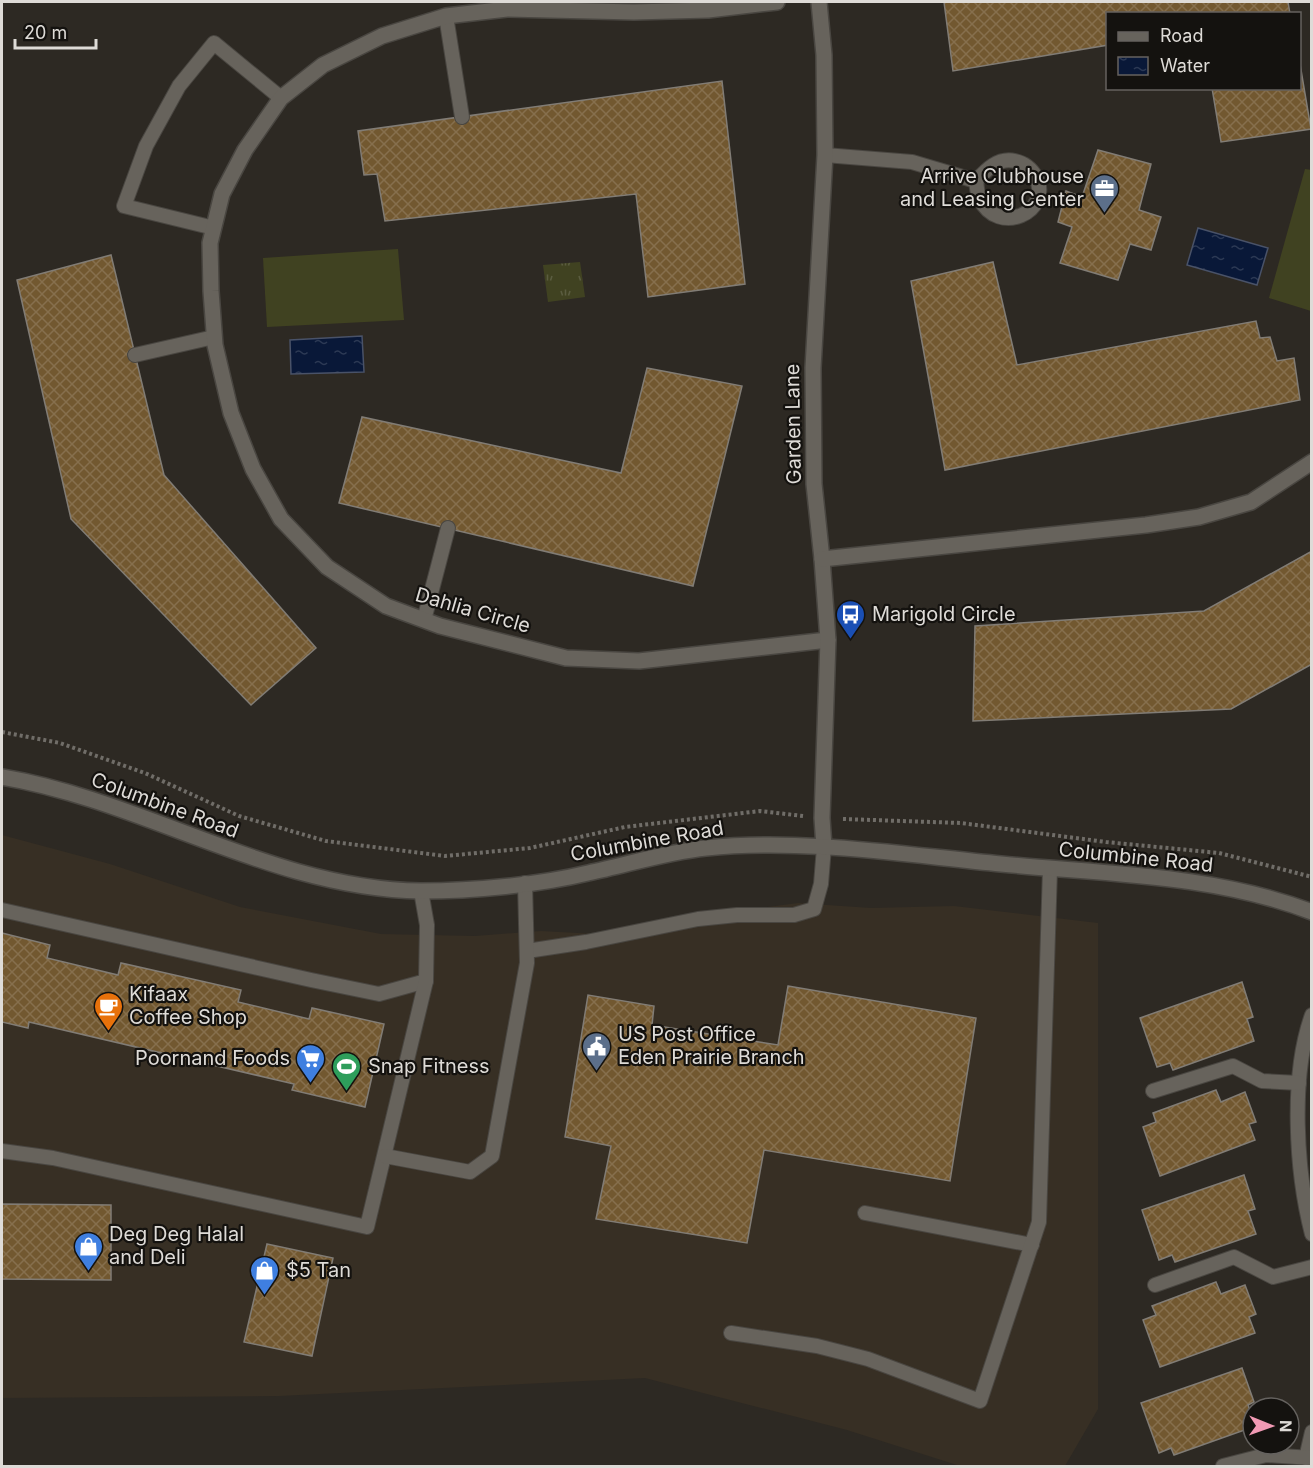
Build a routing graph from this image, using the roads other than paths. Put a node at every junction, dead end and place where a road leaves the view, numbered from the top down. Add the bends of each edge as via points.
1 (777, 2) edge
2 (819, 2) edge
3 (572, 6) edge
4 (446, 16) junction
5 (281, 98) junction
6 (462, 117) dead end
7 (825, 155) junction
8 (976, 181) junction
9 (214, 228) junction
10 (214, 336) junction
11 (135, 356) dead end
12 (1311, 462) edge
13 (448, 528) dead end
14 (822, 559) junction
15 (424, 621) junction
16 (828, 640) junction
17 (2, 777) edge
18 (824, 847) junction
19 (1050, 869) junction
20 (525, 883) junction
21 (421, 891) junction
22 (2, 910) edge
23 (1311, 912) edge
24 (527, 951) junction
25 (426, 981) junction
26 (1311, 1015) edge
27 (1299, 1083) junction
28 (1153, 1092) dead end
29 (2, 1151) edge
30 (385, 1156) junction
31 (1305, 1160) edge
32 (864, 1213) dead end
33 (1311, 1233) edge
34 (1032, 1245) junction
35 (1311, 1267) edge
36 (1155, 1285) dead end
37 (731, 1333) dead end
38 (1311, 1432) edge
39 (1309, 1458) edge
40 (1223, 1467) edge

1 - 3 street, Dahlia Circle via 708,10 634,12
2 - 7 street, Garden Lane
3 - 4 street, Dahlia Circle
4 - 5 street, Dahlia Circle via 382,36 322,65
4 - 6 lane
5 - 9 street, Dahlia Circle via 245,150 222,194
5 - 9 lane via 214,43 179,86 146,146 124,206
7 - 8 lane via 912,162
7 - 14 street, Garden Lane via 813,368 814,484
8 - 8 lane via 979,198 1000,219 1029,212 1038,198 1039,184 1033,171 1023,163 998,162
9 - 10 street, Dahlia Circle via 210,243
10 - 11 lane
10 - 15 street, Dahlia Circle via 231,413 253,469 281,519 327,567 386,606
12 - 14 street via 1251,502 1199,517
13 - 15 lane
14 - 16 street, Garden Lane
15 - 16 street, Dahlia Circle via 566,658 639,661
16 - 18 street, Garden Lane
17 - 21 street, Columbine Road via 93,801 256,860 332,879
18 - 19 street, Columbine Road
18 - 20 street, Columbine Road via 706,848
18 - 24 lane via 814,909 794,915 698,919
19 - 23 street, Columbine Road via 1226,888
19 - 34 lane via 1040,1222
20 - 21 street, Columbine Road
20 - 24 lane
21 - 25 lane via 427,925
22 - 25 lane via 379,994
24 - 30 lane via 492,1156 470,1172
25 - 30 lane
26 - 27 lane
27 - 28 lane via 1262,1081 1233,1066
27 - 31 lane
29 - 30 lane via 53,1158 367,1227
31 - 33 lane via 1304,1203
32 - 34 lane
34 - 37 lane via 980,1401 868,1359 817,1346
35 - 36 lane via 1273,1277 1234,1257
38 - 39 lane
39 - 40 lane via 1266,1455

